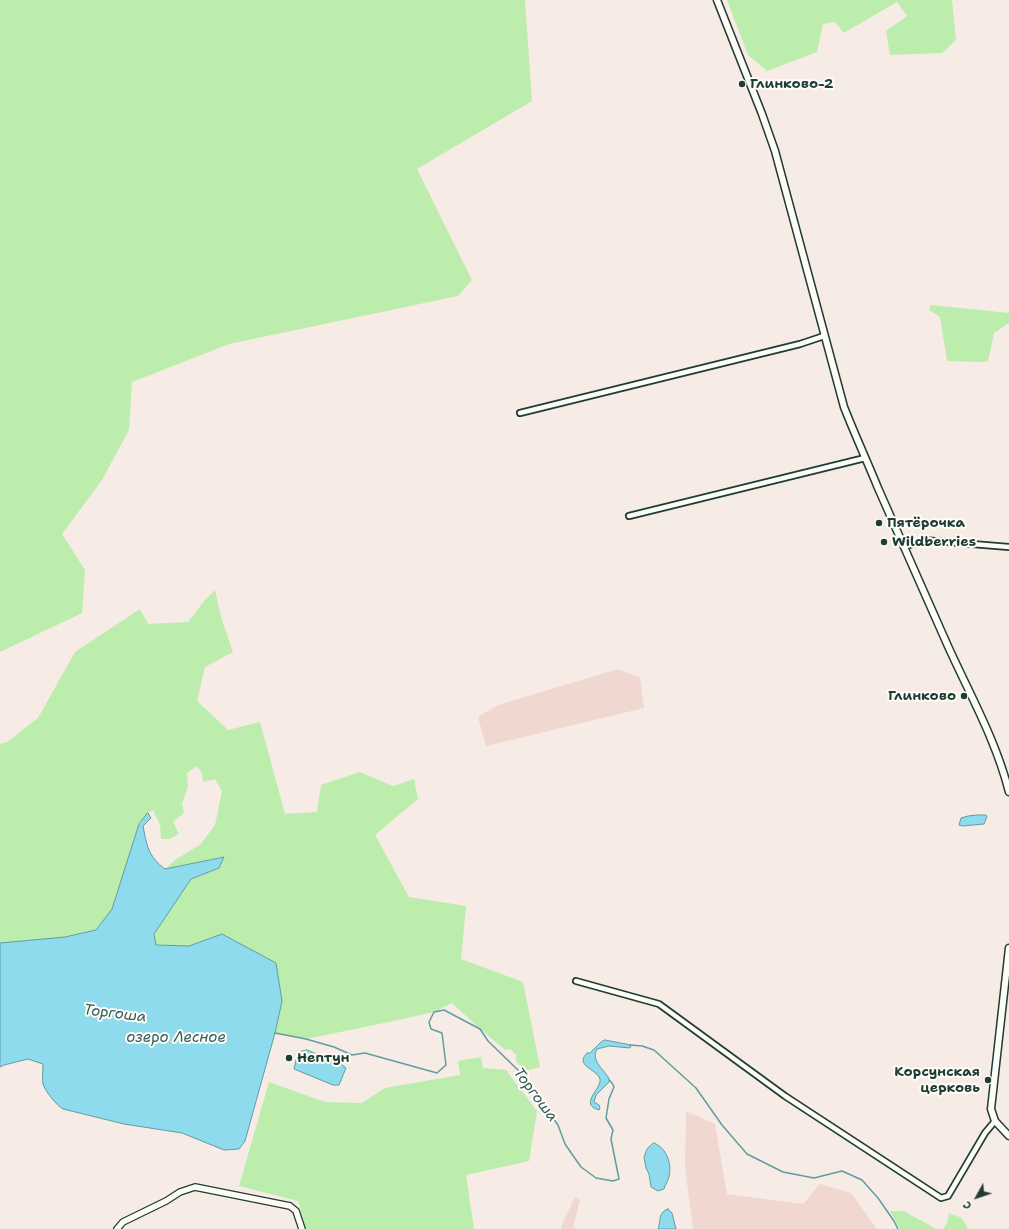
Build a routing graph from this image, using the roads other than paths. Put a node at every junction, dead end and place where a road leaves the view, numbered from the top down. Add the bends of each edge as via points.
1 (718, 0) edge
2 (824, 336) junction
3 (520, 413) dead end
4 (865, 458) junction
5 (629, 516) dead end
6 (904, 547) junction
7 (1009, 547) edge
8 (1009, 792) edge
9 (1009, 948) edge
10 (576, 981) dead end
11 (994, 1121) junction
12 (1009, 1136) edge
13 (117, 1229) edge
14 (302, 1229) edge

1 - 2 main road via 775,151
2 - 3 street
2 - 4 main road via 844,407
4 - 5 street
4 - 6 main road
6 - 7 street via 923,540
6 - 8 main road via 998,753
9 - 11 main road via 991,1098
10 - 11 street via 659,1004 785,1096 941,1198 948,1196
11 - 12 main road
13 - 14 street via 123,1222 180,1192 195,1187 290,1206 296,1212

